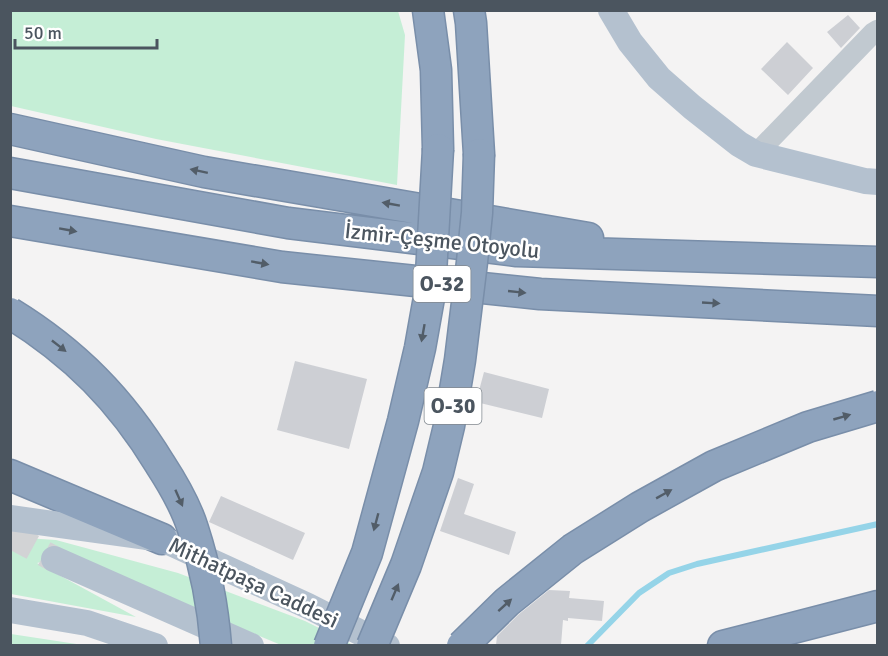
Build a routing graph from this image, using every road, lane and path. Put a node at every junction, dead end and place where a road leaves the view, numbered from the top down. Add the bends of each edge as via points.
1 (428, 10) edge
2 (469, 10) edge
3 (611, 10) edge
4 (878, 30) edge
5 (10, 129) edge
6 (756, 154) junction
7 (10, 173) edge
8 (878, 182) edge
9 (10, 220) edge
10 (697, 256) junction
11 (878, 262) edge
12 (878, 311) edge
13 (10, 313) edge
14 (878, 406) edge
15 (10, 475) edge
16 (10, 518) edge
17 (162, 539) junction
18 (54, 559) tunnel mouth
19 (878, 606) edge
20 (10, 610) edge
21 (155, 645) edge
22 (216, 645) edge
23 (252, 645) edge
24 (329, 645) edge
25 (372, 645) edge
26 (387, 645) edge
27 (462, 645) edge
28 (723, 645) edge

1 -> 24 highway, bridge via 436,70 438,149 430,292 404,421 367,553
25 -> 2 highway, O-30, bridge via 406,565 438,472 460,360 477,213 479,154
3 - 6 main road via 659,78 725,134
4 - 6 street
10 -> 5 highway via 204,172
6 - 8 main road
7 - 10 highway, İzmir-Çeşme Otoyolu / O-32 via 288,223 506,249
9 -> 12 highway, İzmir-Çeşme Otoyolu / O-32 via 282,267 540,294
10 - 11 highway, İzmir-Çeşme Otoyolu / O-32
13 -> 22 highway, bridge via 62,348 96,379 154,454 193,528
27 -> 14 highway, bridge via 507,602 573,549 640,507 714,466 808,427
15 - 17 highway
16 - 17 main road, Mithatpaşa Caddesi
17 - 26 main road, Mithatpaşa Caddesi
18 - 23 main road
19 - 28 highway
20 - 21 main road via 87,623

